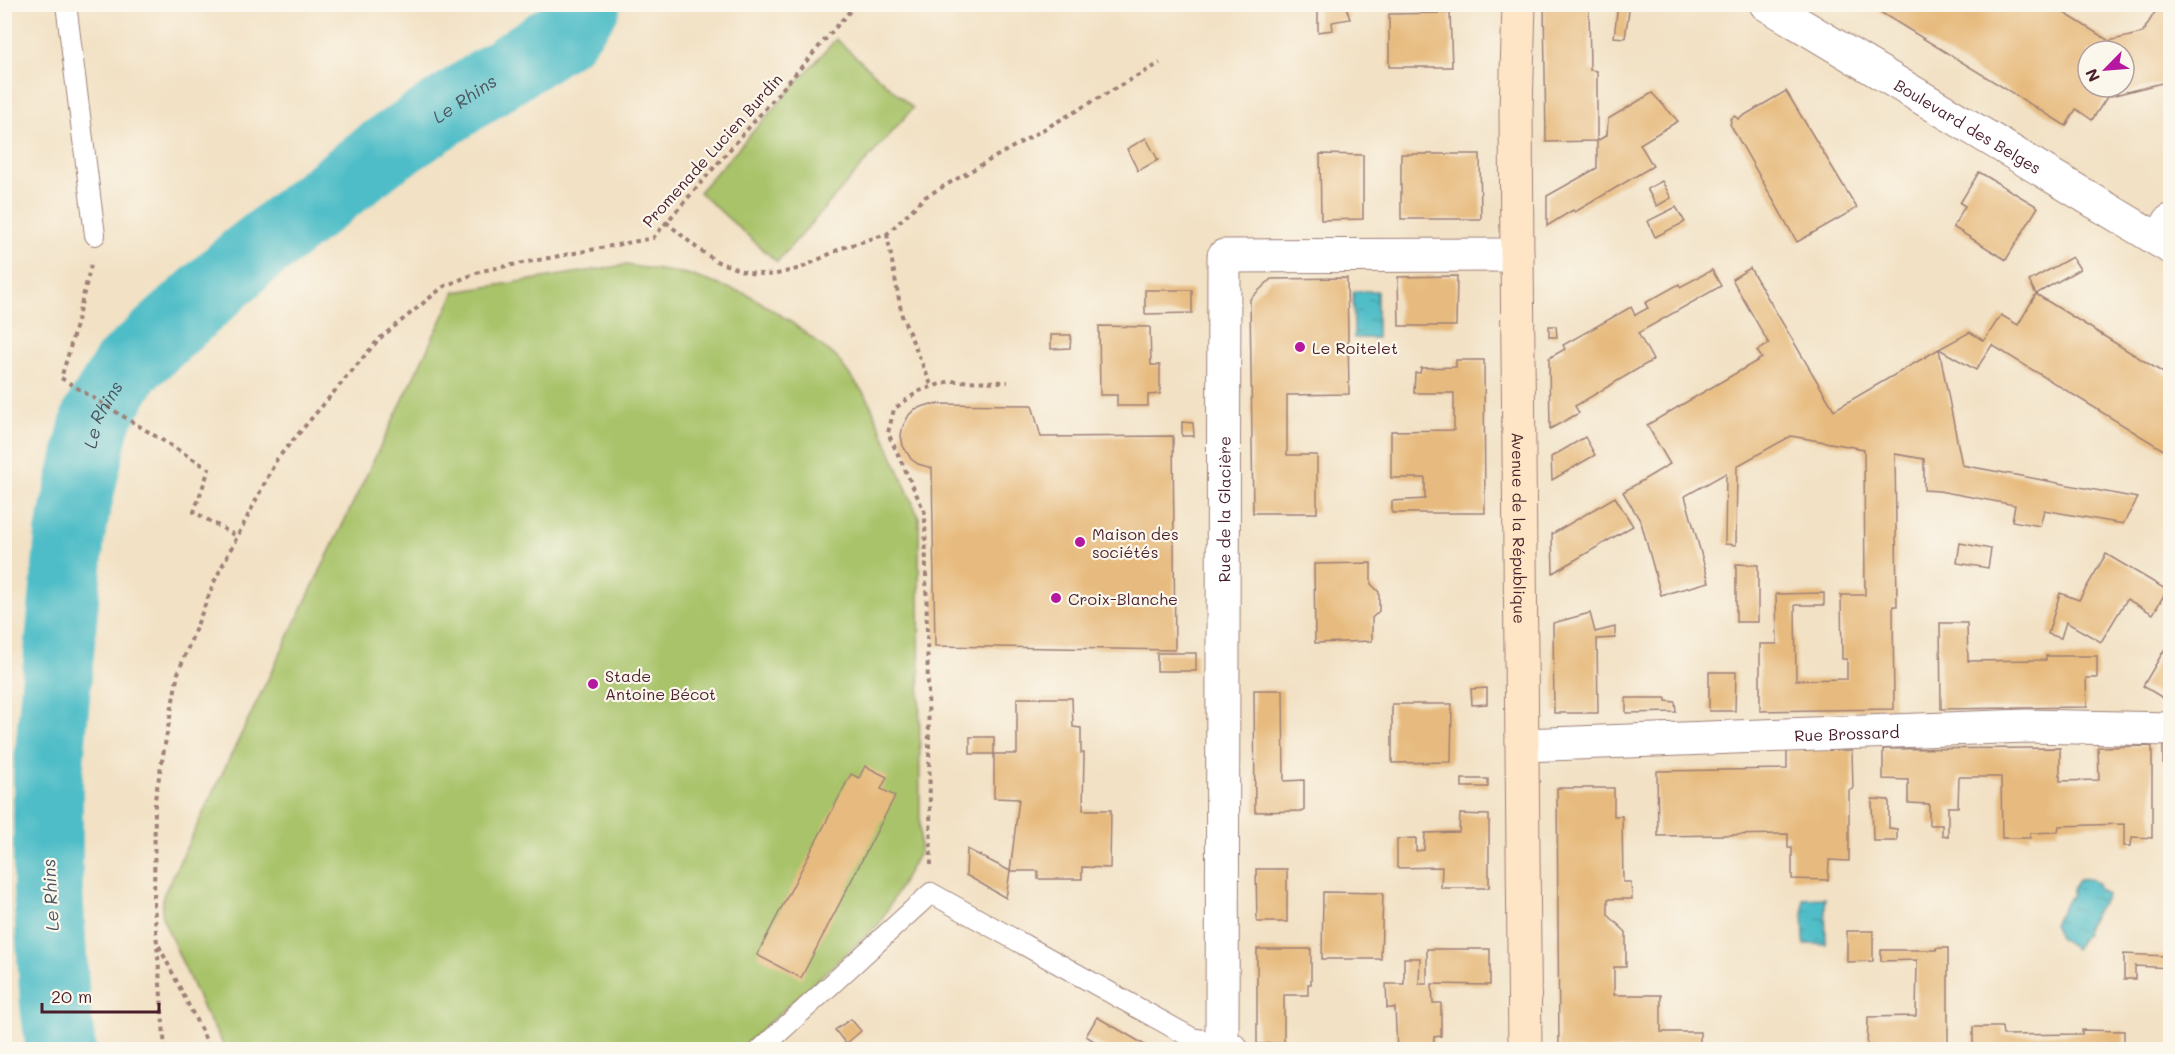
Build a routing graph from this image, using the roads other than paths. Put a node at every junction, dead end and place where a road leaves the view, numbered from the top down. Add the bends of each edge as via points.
1 (66, 4) edge
2 (1519, 4) edge
3 (1766, 4) edge
4 (95, 235) road end
5 (2166, 236) edge
6 (1516, 255) junction
7 (2170, 729) edge
8 (1523, 745) junction
9 (1227, 1046) edge
10 (760, 1050) edge
11 (1525, 1050) edge

1 - 4 lane
2 - 6 main road, Avenue de la République
3 - 5 street, Boulevard des Belges
6 - 8 main road, Avenue de la République
6 - 9 street, Rue de la Glacière via 1224,256
7 - 8 street, Rue Brossard via 2026,726
8 - 11 main road, Avenue de la République
9 - 10 lane via 1192,1038 931,893

